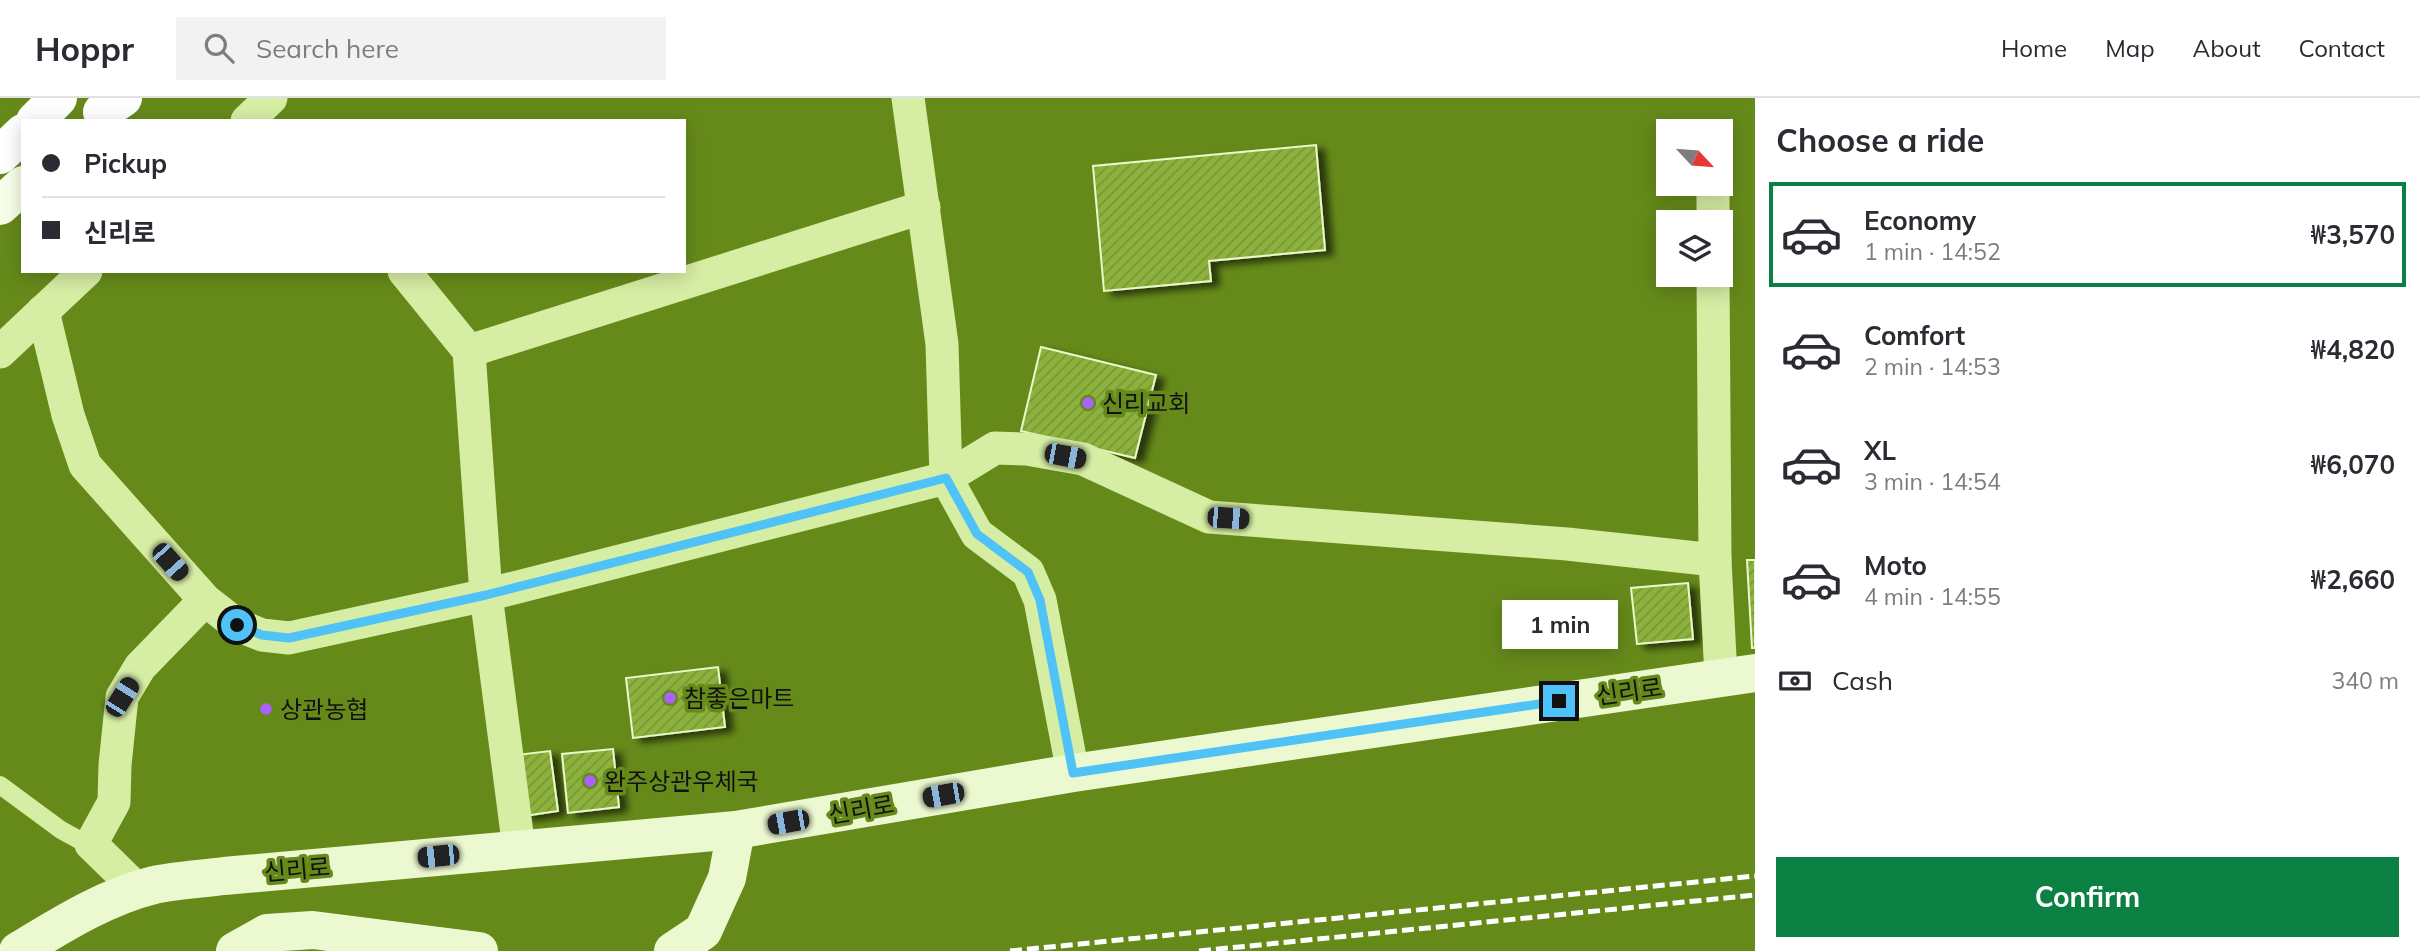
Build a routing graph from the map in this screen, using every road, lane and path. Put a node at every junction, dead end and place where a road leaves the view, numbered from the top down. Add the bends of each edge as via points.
1 (58, 98) edge
2 (908, 98) edge
3 (37, 119) edge
4 (21, 135) edge
5 (0, 155) edge
6 (21, 187) edge
7 (0, 206) edge
8 (924, 207) junction
9 (84, 273) edge
10 (406, 273) edge
11 (1713, 287) edge
12 (43, 312) junction
13 (469, 351) junction
14 (0, 352) edge
15 (946, 478) junction
16 (1715, 560) junction
17 (486, 595) junction
18 (205, 600) junction
19 (1738, 675) edge
20 (1073, 773) junction
21 (0, 785) edge
22 (736, 830) junction
23 (96, 849) junction
24 (519, 849) junction
25 (139, 891) junction
26 (18, 951) edge
27 (235, 951) edge
28 (479, 951) edge
29 (673, 951) edge

1 - 3 highway
2 - 8 street
4 - 5 highway
6 - 7 main road
8 - 13 street
8 - 15 street via 942,344
9 - 12 street
10 - 13 street
11 - 16 street
12 - 14 street
12 - 18 street via 85,465
13 - 17 street
15 - 16 street via 995,448 1027,449 1083,459 1209,517
15 - 17 street
15 - 20 street via 977,534 1028,572 1040,600
16 - 19 street
17 - 18 street via 289,638 262,635 237,625
17 - 24 street
18 - 23 street via 140,667 122,697 114,802 91,844
19 - 20 main road, 신리로
20 - 22 main road, 신리로
21 - 23 lane via 61,830
22 - 24 main road, 신리로
22 - 29 main road via 726,877 703,931
23 - 25 street
24 - 25 main road, 신리로 via 224,876
25 - 26 main road, 신리로 via 71,919
27 - 28 main road via 267,933 313,930

